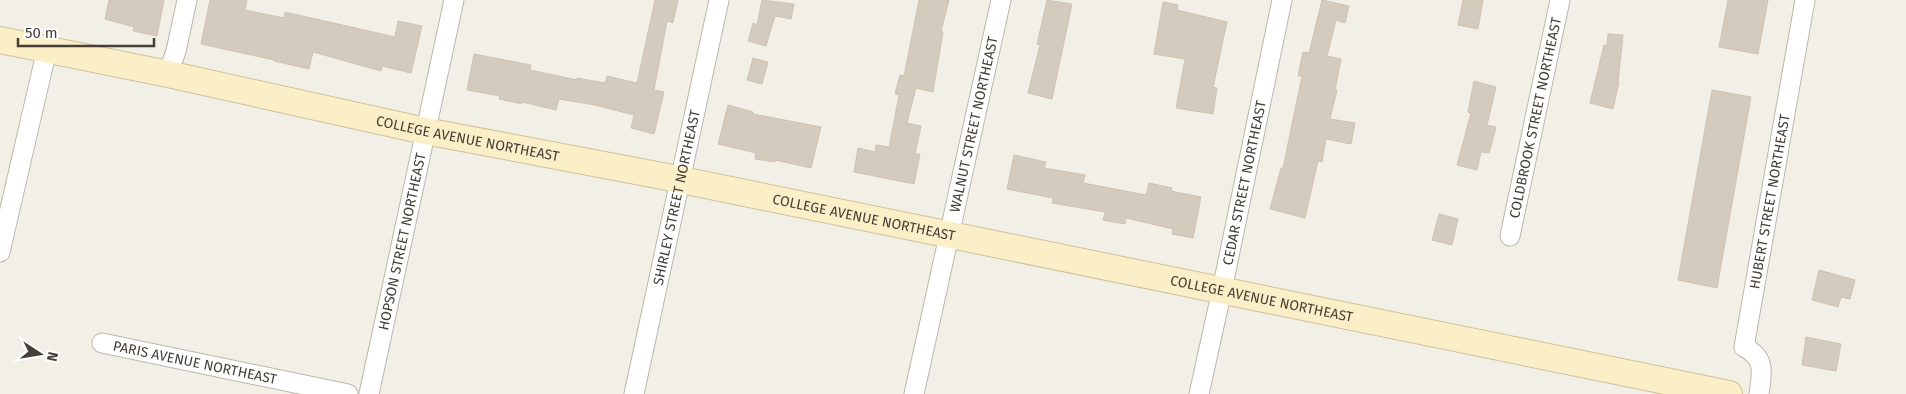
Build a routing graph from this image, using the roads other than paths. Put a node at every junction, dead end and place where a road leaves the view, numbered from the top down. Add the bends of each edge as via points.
1 (187, 0) edge
2 (454, 0) edge
3 (719, 0) edge
4 (1001, 0) edge
5 (1282, 0) edge
6 (1560, 0) edge
7 (1805, 0) edge
8 (0, 40) edge
9 (47, 49) junction
10 (168, 74) junction
11 (425, 132) junction
12 (681, 180) junction
13 (950, 235) junction
14 (1510, 236) dead end
15 (0, 252) edge
16 (1222, 290) junction
17 (102, 343) dead end
18 (348, 394) edge
19 (369, 394) edge
20 (634, 394) edge
21 (914, 394) edge
22 (1199, 394) edge
23 (1728, 394) edge
24 (1759, 394) edge

1 - 10 street
2 - 11 street, HOPSON STREET NORTHEAST
3 - 12 street, SHIRLEY STREET NORTHEAST
4 - 13 street, WALNUT STREET NORTHEAST
5 - 16 street, CEDAR STREET NORTHEAST
6 - 14 street, COLDBROOK STREET NORTHEAST
7 - 24 street, HUBERT STREET NORTHEAST via 1744,346 1758,357 1761,366
8 - 9 main road, COLLEGE AVENUE NORTHEAST
9 - 10 main road, COLLEGE AVENUE NORTHEAST
9 - 15 street
10 - 11 main road, COLLEGE AVENUE NORTHEAST
11 - 12 main road, COLLEGE AVENUE NORTHEAST
11 - 19 street, HOPSON STREET NORTHEAST
12 - 13 main road, COLLEGE AVENUE NORTHEAST
12 - 20 street, SHIRLEY STREET NORTHEAST
13 - 16 main road, COLLEGE AVENUE NORTHEAST
13 - 21 street, WALNUT STREET NORTHEAST
16 - 22 street, CEDAR STREET NORTHEAST
16 - 23 main road, COLLEGE AVENUE NORTHEAST
17 - 18 street, PARIS AVENUE NORTHEAST

